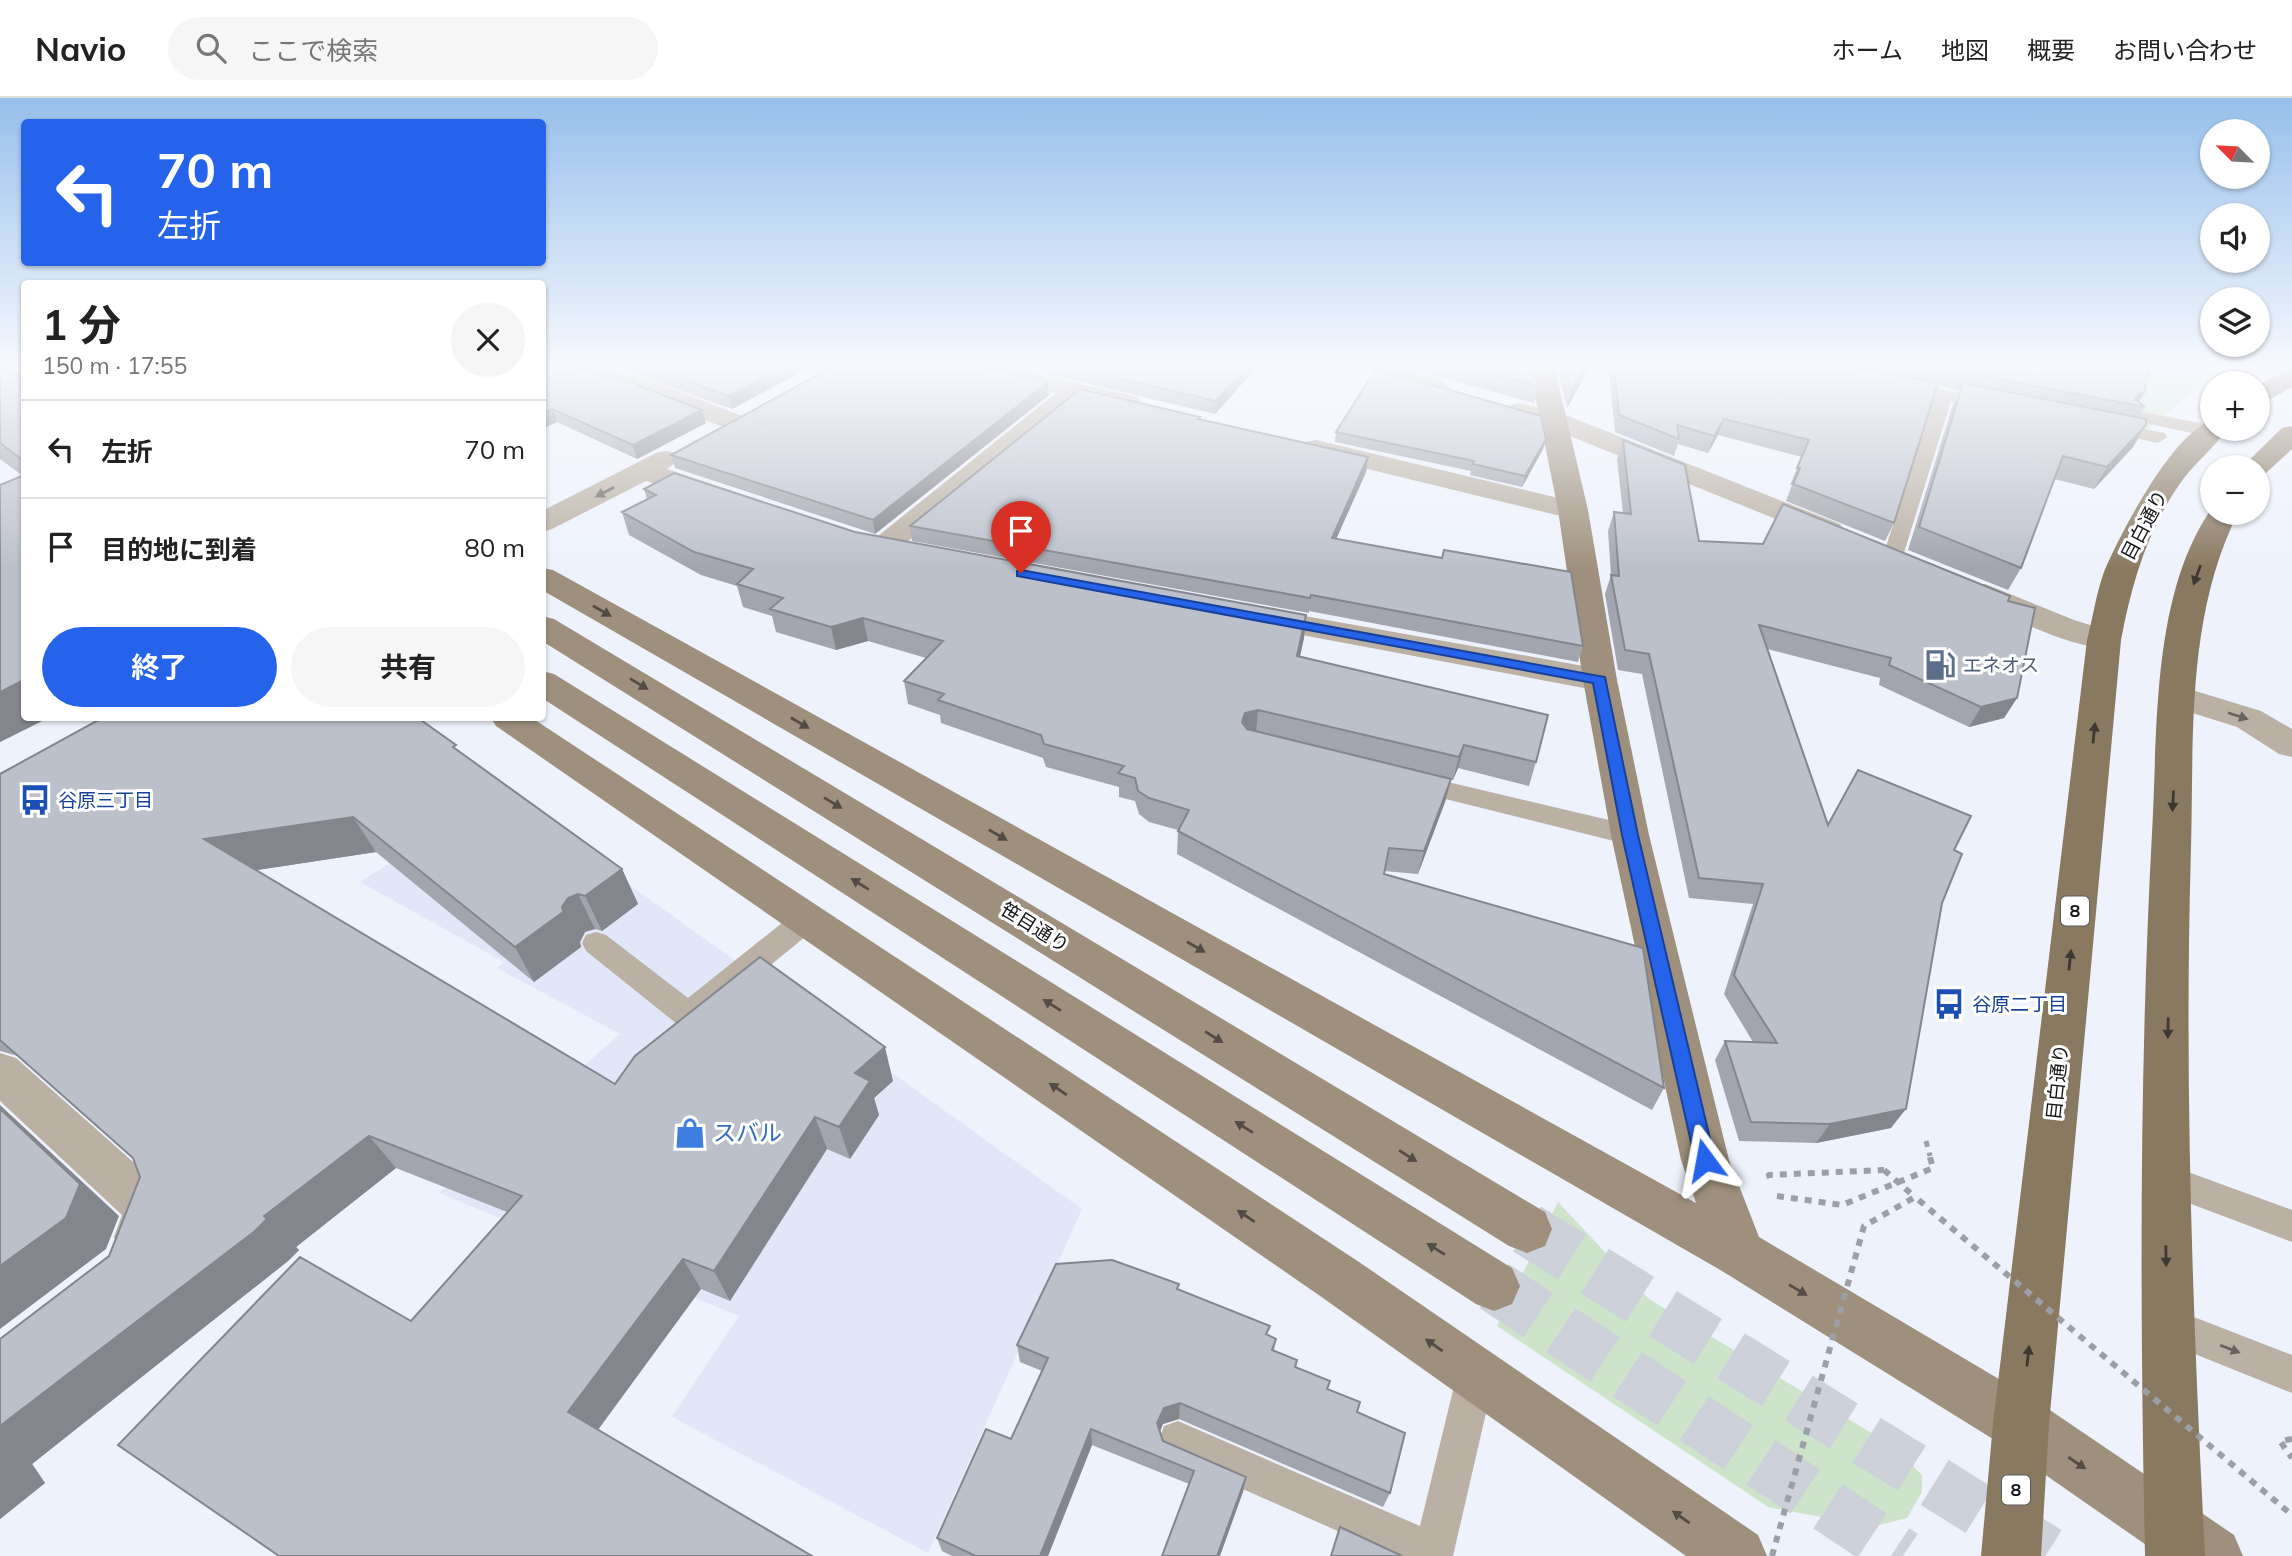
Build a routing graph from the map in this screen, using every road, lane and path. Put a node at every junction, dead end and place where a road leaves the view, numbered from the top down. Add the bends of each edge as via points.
1 (715, 433) edge
2 (1019, 433) edge
3 (1557, 433) edge
4 (1587, 433) edge
5 (1929, 433) edge
6 (2149, 433) edge
7 (2292, 434) edge
8 (2158, 436) dead end
9 (2202, 441) edge
10 (1291, 442) edge
11 (2269, 455) edge
12 (645, 471) junction
13 (746, 505) edge
14 (1573, 510) junction
15 (546, 521) edge
16 (2215, 525) edge
17 (1883, 552) joint
18 (925, 554) edge
19 (546, 579) edge
20 (1965, 586) edge
21 (1224, 612) edge
22 (546, 627) edge
23 (2104, 640) junction
24 (1600, 680) junction
25 (546, 685) edge
26 (2179, 697) junction
27 (512, 721) edge
28 (2292, 745) edge
29 (1388, 777) edge
30 (1630, 835) junction
31 (807, 919) junction
32 (596, 943) dead end
33 (0, 1072) edge
34 (1926, 1141) dead end
35 (1769, 1175) dead end
36 (2166, 1179) junction
37 (1915, 1197) junction
38 (1778, 1198) dead end
39 (2292, 1226) edge
40 (1527, 1229) tunnel mouth
41 (1740, 1254) junction
42 (118, 1275) edge
43 (1494, 1286) tunnel mouth
44 (2168, 1325) junction
45 (1476, 1374) junction
46 (2292, 1374) edge
47 (2021, 1424) junction
48 (2292, 1439) edge
49 (1178, 1440) dead end
50 (2292, 1458) edge
51 (2292, 1515) edge
52 (2188, 1547) edge
53 (1434, 1554) edge
54 (1737, 1556) edge
55 (1772, 1556) edge
56 (2011, 1556) edge

1 - 12 street
2 - 18 street via 872,544
3 - 14 main road
4 - 17 street
5 - 17 lane
6 - 8 lane
7 - 11 main road
9 - 23 main road, 目白通り / 8 via 2146,514 2119,573
10 - 14 street
12 - 13 street
12 -> 15 street
14 - 24 main road
16 -> 26 main road via 2189,596
19 -> 41 main road
20 - 23 street
21 - 24 street
22 -> 40 main road, 笹目通り
47 -> 23 main road, 目白通り / 8
24 - 30 main road
43 -> 25 main road
26 -> 28 street via 2249,719
26 -> 36 main road via 2170,865
27 - 31 main road
29 - 30 lane
30 - 41 main road via 1705,1160
31 - 32 lane via 688,1015
45 -> 31 main road
33 - 42 street via 149,1208 128,1267
34 - 38 path via 1933,1168 1842,1205
35 - 37 path, bridge via 1884,1170
36 - 39 lane
36 -> 44 main road
37 - 51 path, bridge
37 - 55 path, bridge via 1864,1226
41 -> 47 main road
44 -> 46 lane
44 - 52 main road
45 - 53 lane
54 -> 45 main road
47 -> 52 main road
47 - 56 main road, 目白通り / 8
48 - 50 path via 2280,1441
49 - 53 lane

